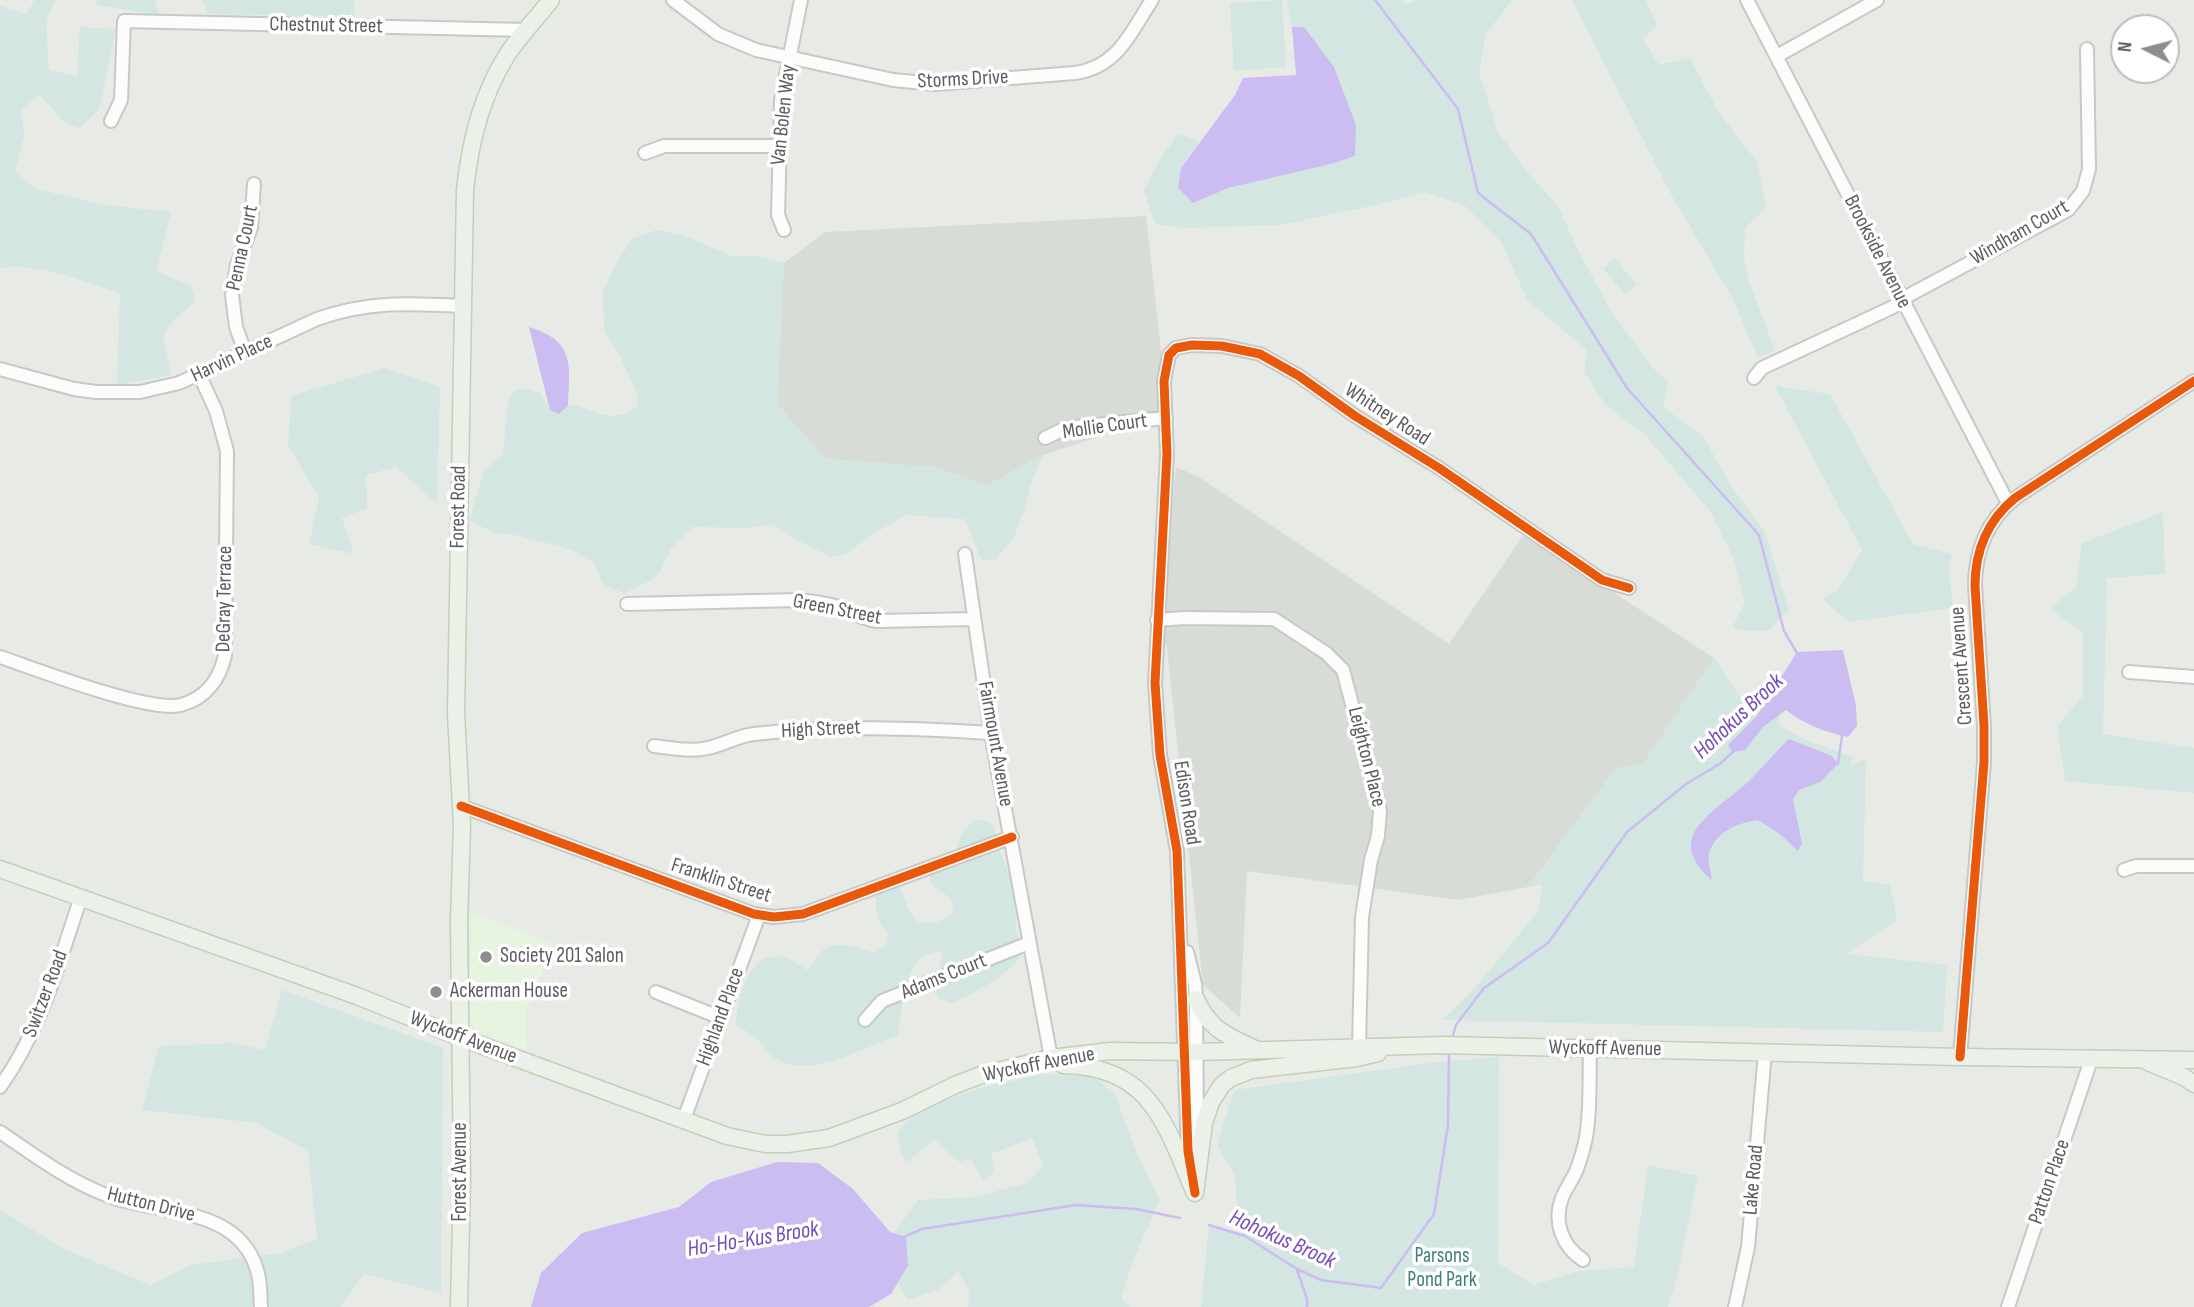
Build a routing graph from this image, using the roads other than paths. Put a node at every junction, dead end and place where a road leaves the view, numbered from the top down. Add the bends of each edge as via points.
1 (551, 0) edge
2 (673, 0) edge
3 (801, 0) edge
4 (1152, 0) edge
5 (1746, 0) edge
6 (1877, 0) edge
7 (527, 30) junction
8 (2087, 49) dead end
9 (1777, 56) junction
10 (790, 58) junction
11 (111, 121) dead end
12 (778, 146) junction
13 (645, 153) dead end
14 (254, 184) dead end
15 (784, 230) dead end
16 (1902, 299) junction
17 (462, 306) junction
18 (245, 352) junction
19 (0, 369) edge
20 (199, 374) junction
21 (1754, 378) dead end
22 (2194, 380) edge
23 (1166, 418) junction
24 (1045, 438) dead end
25 (2008, 503) junction
26 (965, 554) dead end
27 (1629, 588) dead end
28 (627, 604) dead end
29 (974, 618) junction
30 (1157, 620) junction
31 (0, 657) edge
32 (2129, 672) dead end
33 (2194, 677) edge
34 (991, 733) junction
35 (654, 746) dead end
36 (461, 806) junction
37 (1012, 837) junction
38 (2194, 866) edge
39 (0, 869) edge
40 (2124, 870) dead end
41 (81, 897) junction
42 (758, 915) junction
43 (1181, 928) junction
44 (1029, 943) junction
45 (656, 992) dead end
46 (1196, 999) junction
47 (721, 1018) junction
48 (865, 1020) dead end
49 (459, 1037) junction
50 (1402, 1046) junction
51 (1359, 1047) junction
52 (1590, 1049) junction
53 (1257, 1050) junction
54 (1191, 1052) junction
55 (1765, 1052) junction
56 (1961, 1057) junction
57 (1051, 1058) junction
58 (2092, 1058) junction
59 (2140, 1058) junction
60 (2194, 1059) edge
61 (1020, 1065) junction
62 (2194, 1084) edge
63 (0, 1087) edge
64 (684, 1119) junction
65 (0, 1132) edge
66 (1195, 1193) junction
67 (1583, 1261) dead end
68 (261, 1307) edge
69 (459, 1307) edge
70 (1735, 1307) edge
71 (2008, 1307) edge

1 - 7 main road, Forest Road
2 - 10 street, Storms Drive via 718,34
3 - 10 street, Van Bolen Way
4 - 10 street, Storms Drive via 1109,61 1075,74 914,83
5 - 9 street, Brookside Avenue
6 - 9 street
7 - 11 street, Chestnut Street via 124,21 121,100
7 - 17 main road, Forest Road via 499,68 472,139 465,190
8 - 16 street, Windham Court via 2089,169 2077,200 2057,218
9 - 16 street, Brookside Avenue
10 - 12 street, Van Bolen Way
12 - 13 street via 664,146
12 - 15 street, Van Bolen Way via 778,215
14 - 18 street, Penna Court via 251,228 232,295
16 - 21 street, Windham Court via 1762,368
16 - 25 street, Brookside Avenue
17 - 18 street, Harvin Place via 361,306 317,319
17 - 36 main road, Forest Road via 456,713
18 - 20 street, Harvin Place
19 - 20 street, Harvin Place via 74,388 118,393 162,388
20 - 31 street, DeGray Terrace via 223,432 227,461 225,655 217,678 192,701 167,706
22 - 25 street, Crescent Avenue
23 - 24 street, Mollie Court via 1066,428
23 - 27 street, Whitney Road via 1166,364 1176,348 1222,346 1260,354 1300,376 1602,580
23 - 30 street, Edison Road
25 - 56 street, Crescent Avenue via 1989,526 1975,570 1984,762
26 - 29 street, Fairmount Avenue
28 - 29 street, Green Street via 805,600 877,621
29 - 34 street, Fairmount Avenue
30 - 43 street, Edison Road via 1160,755 1177,851
30 - 51 street, Leighton Place via 1274,619 1326,653 1343,670 1381,811 1362,917
32 - 33 street
34 - 35 street, High Street via 856,728 751,734 693,750
34 - 37 street, Fairmount Avenue
36 - 42 street, Franklin Street
36 - 49 main road, Forest Road
37 - 42 street, Franklin Street via 803,914
37 - 44 street, Fairmount Avenue
38 - 40 street
39 - 41 main road, Wyckoff Avenue
41 - 49 main road, Wyckoff Avenue
41 - 63 street, Switzer Road via 37,1025
42 - 47 street, Highland Place
43 - 46 street, Edison Road
43 - 54 street, Edison Road
44 - 48 street, Adams Court via 882,1001
44 - 57 street, Fairmount Avenue
45 - 47 street
46 - 53 main road via 1205,1018 1220,1032
46 - 54 street, Edison Road
47 - 64 street, Highland Place
49 - 64 main road, Wyckoff Avenue
49 - 69 main road, Forest Avenue
50 - 51 main road, Wyckoff Avenue
50 - 52 main road, Wyckoff Avenue
50 - 66 main road via 1357,1058 1251,1070 1231,1078 1211,1102 1204,1124
51 - 53 main road, Wyckoff Avenue
52 - 55 main road, Wyckoff Avenue
52 - 67 street via 1587,1131 1558,1217 1564,1240
53 - 54 main road, Wyckoff Avenue
54 - 57 main road, Wyckoff Avenue via 1110,1051
54 - 66 street, Edison Road
55 - 56 main road, Wyckoff Avenue
55 - 70 street, Lake Road via 1748,1247
56 - 58 main road, Wyckoff Avenue
57 - 61 main road, Wyckoff Avenue
58 - 59 main road, Wyckoff Avenue
58 - 71 street, Patton Place
59 - 60 main road, Wyckoff Avenue
59 - 62 main road, Wyckoff Avenue
61 - 64 main road, Wyckoff Avenue via 956,1085 868,1124 808,1142 744,1140
61 - 66 main road via 1086,1066 1127,1082 1149,1101 1169,1130
65 - 68 street, Hutton Drive via 86,1187 225,1228 252,1257

